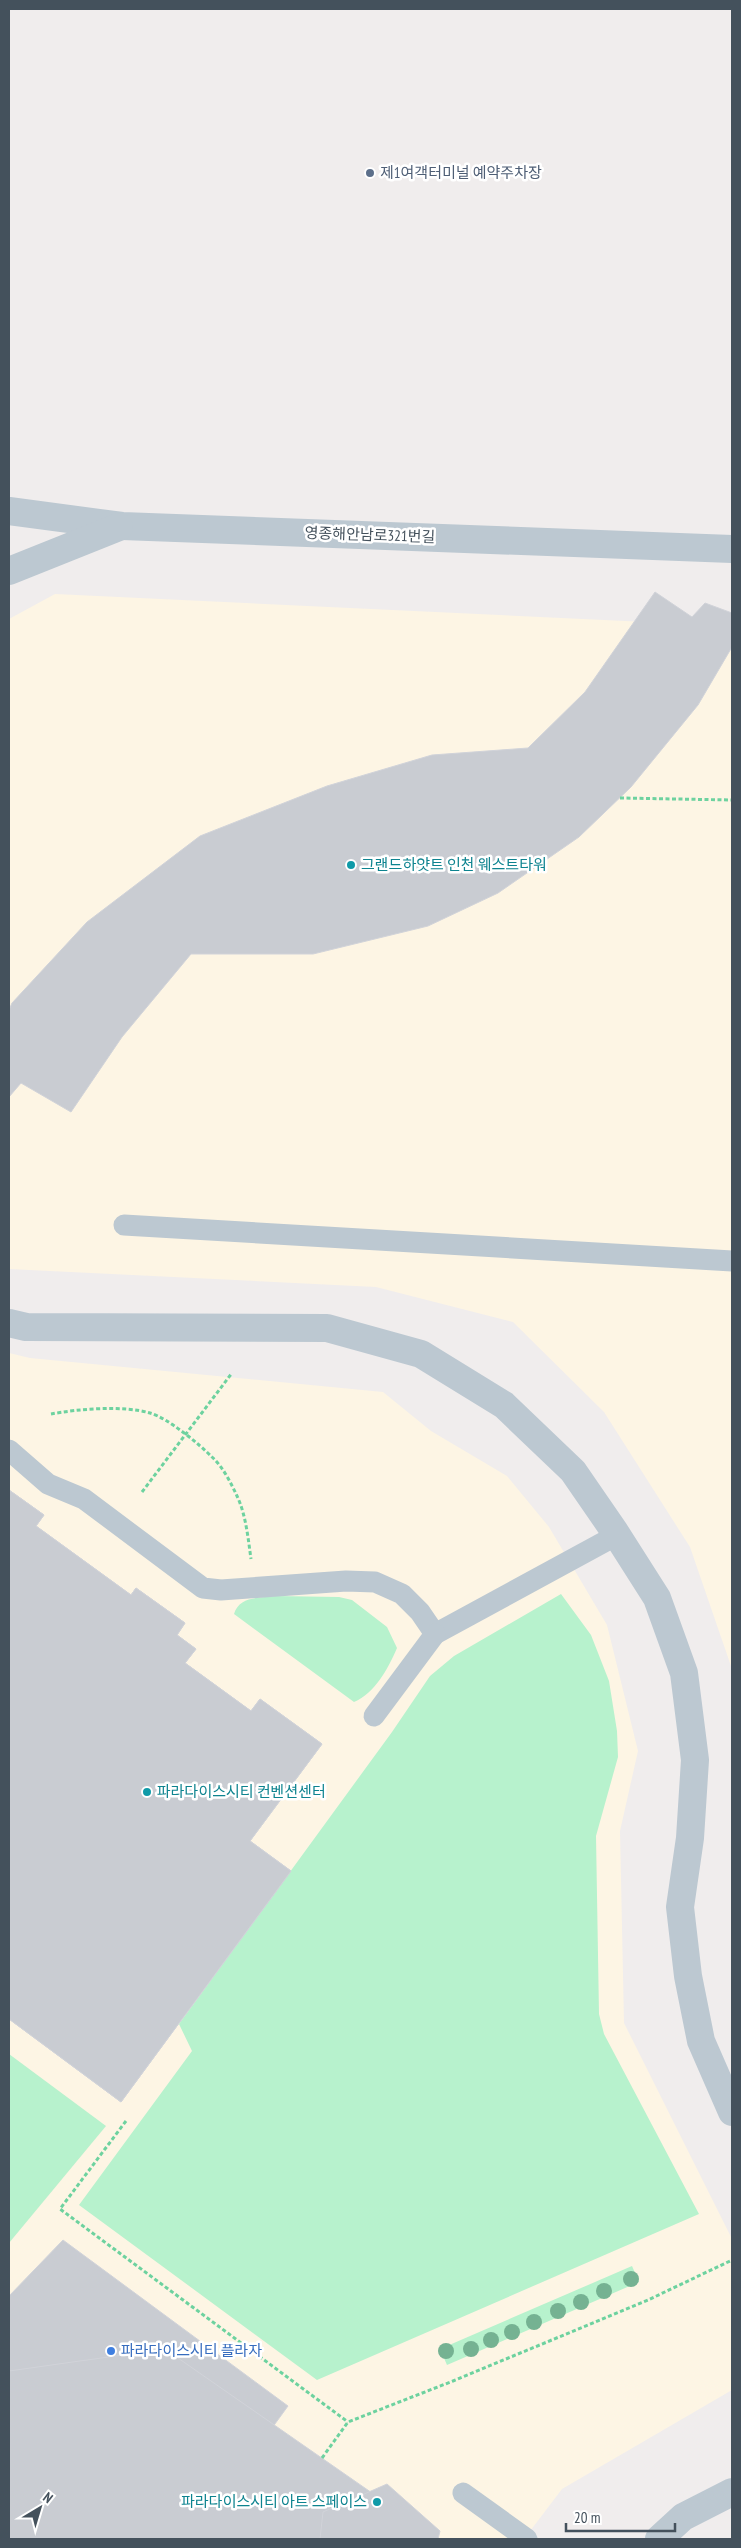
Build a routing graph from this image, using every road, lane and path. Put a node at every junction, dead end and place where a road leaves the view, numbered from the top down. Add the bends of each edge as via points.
1 (9, 511) edge
2 (122, 526) junction
3 (732, 549) edge
4 (9, 571) edge
5 (620, 798) dead end
6 (732, 800) edge
7 (124, 1225) dead end
8 (732, 1261) edge
9 (9, 1323) edge
10 (232, 1373) dead end
11 (52, 1414) dead end
12 (186, 1436) junction
13 (9, 1450) edge
14 (142, 1492) dead end
15 (617, 1535) junction
16 (252, 1564) dead end
17 (436, 1634) junction
18 (374, 1716) dead end
19 (732, 2112) edge
20 (126, 2120) dead end
21 (730, 2261) dead end
22 (348, 2422) junction
23 (322, 2458) dead end
24 (732, 2492) edge
25 (463, 2493) dead end
26 (527, 2539) edge
27 (659, 2539) edge

1 - 2 street, 영종해안남로321번길
2 - 3 street, 영종해안남로321번길
2 - 4 street
5 - 6 path
7 - 8 lane
9 - 15 street via 26,1327 327,1328 422,1354 504,1405 572,1471
10 - 12 path
11 - 12 path via 90,1408 150,1413
12 - 14 path
12 - 16 path via 213,1458 238,1497 246,1521
13 - 17 lane via 48,1484 84,1499 203,1588 221,1590 346,1581 375,1582 402,1594
15 - 17 lane
15 - 19 street via 657,1598 684,1673 694,1760 690,1838 680,1908 688,1976 702,2040
17 - 18 lane
20 - 22 path via 60,2209
21 - 22 path via 630,2307
22 - 23 path
24 - 27 street via 683,2516
25 - 26 lane

